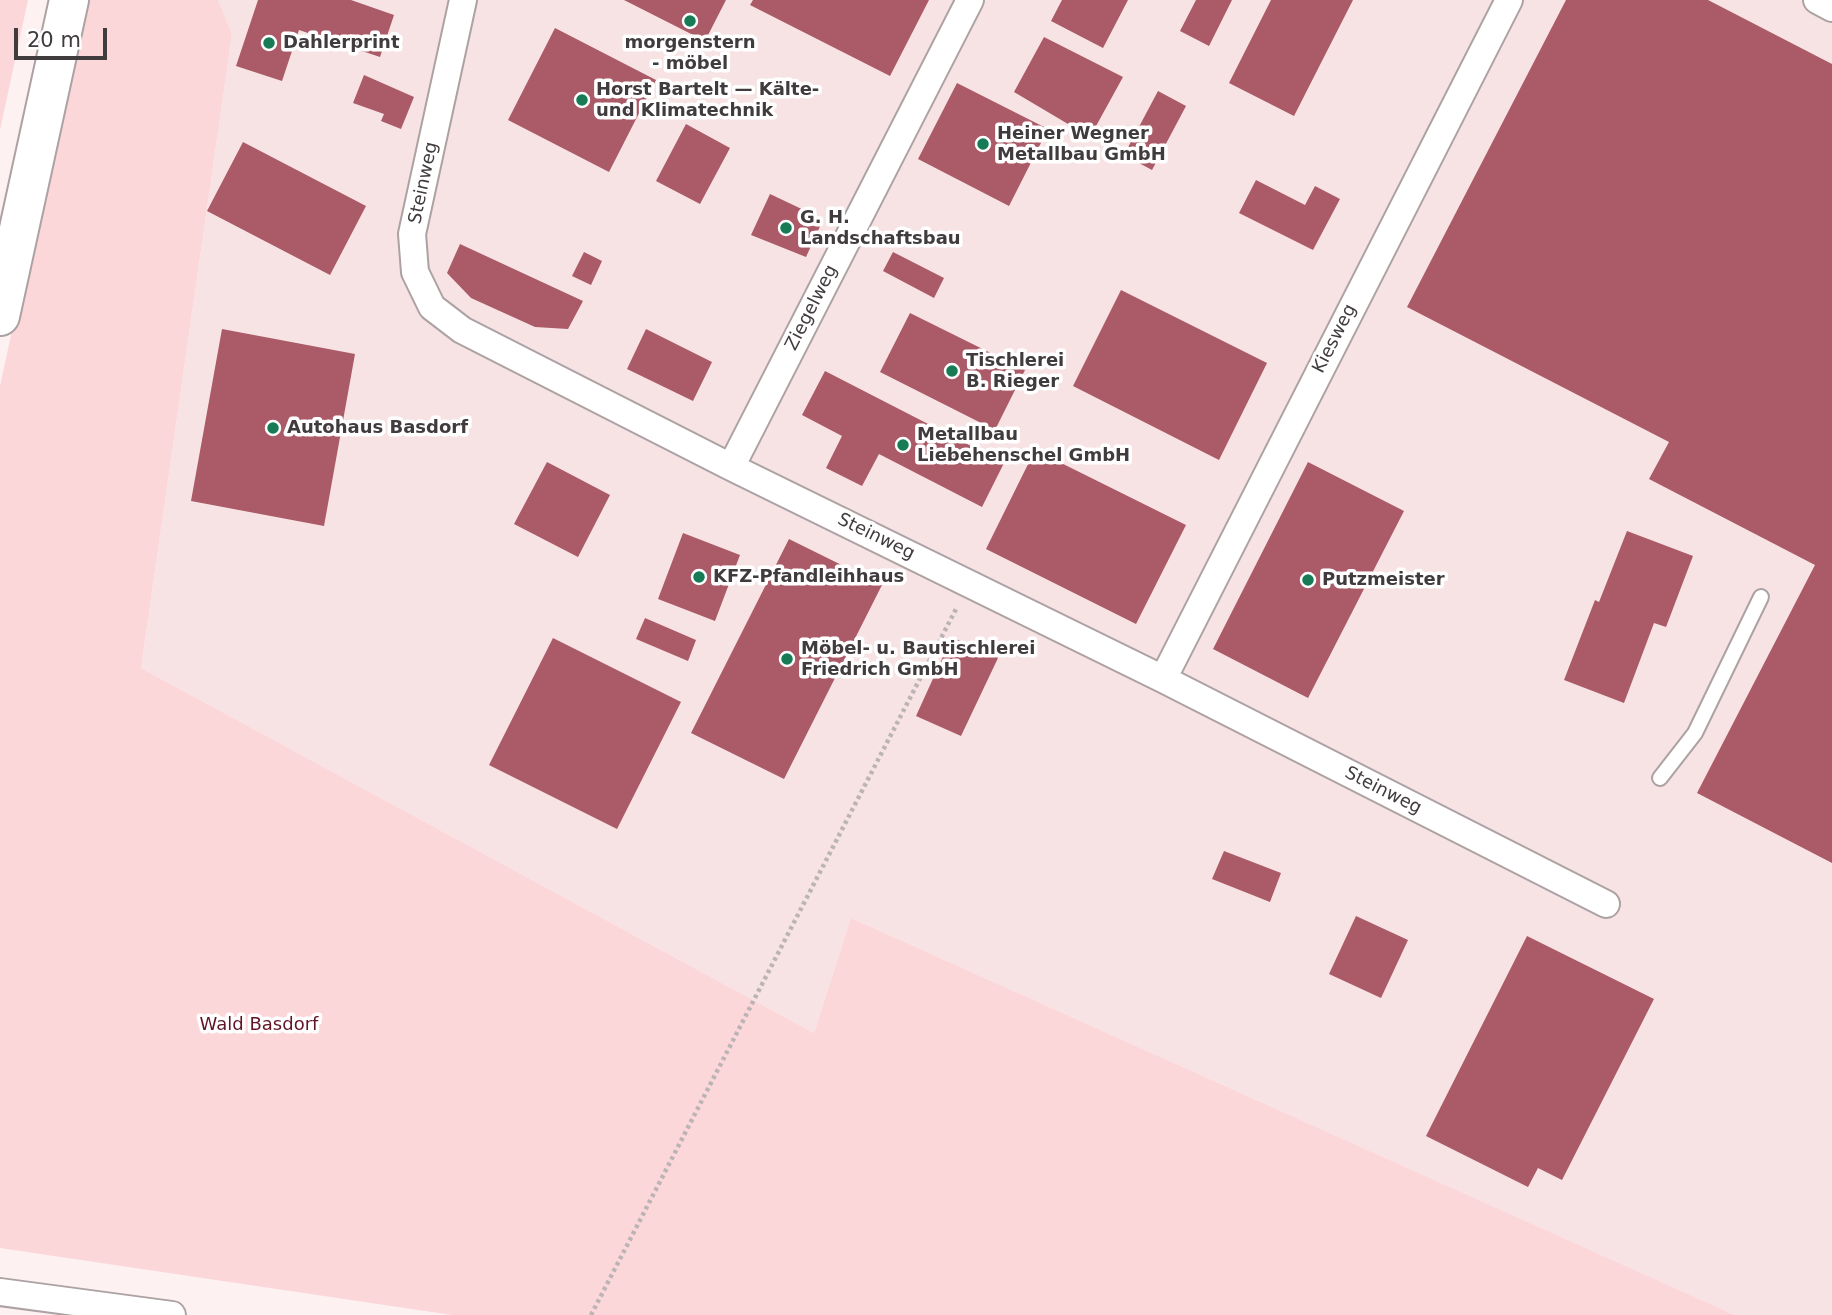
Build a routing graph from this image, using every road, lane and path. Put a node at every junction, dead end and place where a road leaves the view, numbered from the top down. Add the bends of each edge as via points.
1 (69, 0) edge
2 (463, 0) edge
3 (970, 0) edge
4 (1509, 0) edge
5 (1818, 0) edge
6 (1832, 8) edge
7 (0, 316) edge
8 (731, 467) junction
9 (969, 583) junction
10 (1761, 597) dead end
11 (1163, 679) junction
12 (1660, 778) dead end
13 (1606, 904) dead end
14 (0, 1292) edge
15 (172, 1315) edge
16 (591, 1315) edge

1 - 7 main road
2 - 8 street, Steinweg via 412,234 415,272 432,307 463,330
3 - 8 street, Ziegelweg
4 - 11 street, Kiesweg
5 - 6 street
8 - 9 street, Steinweg
9 - 11 street, Steinweg
9 - 16 path
10 - 12 lane via 1695,733
11 - 13 street, Steinweg
14 - 15 street

